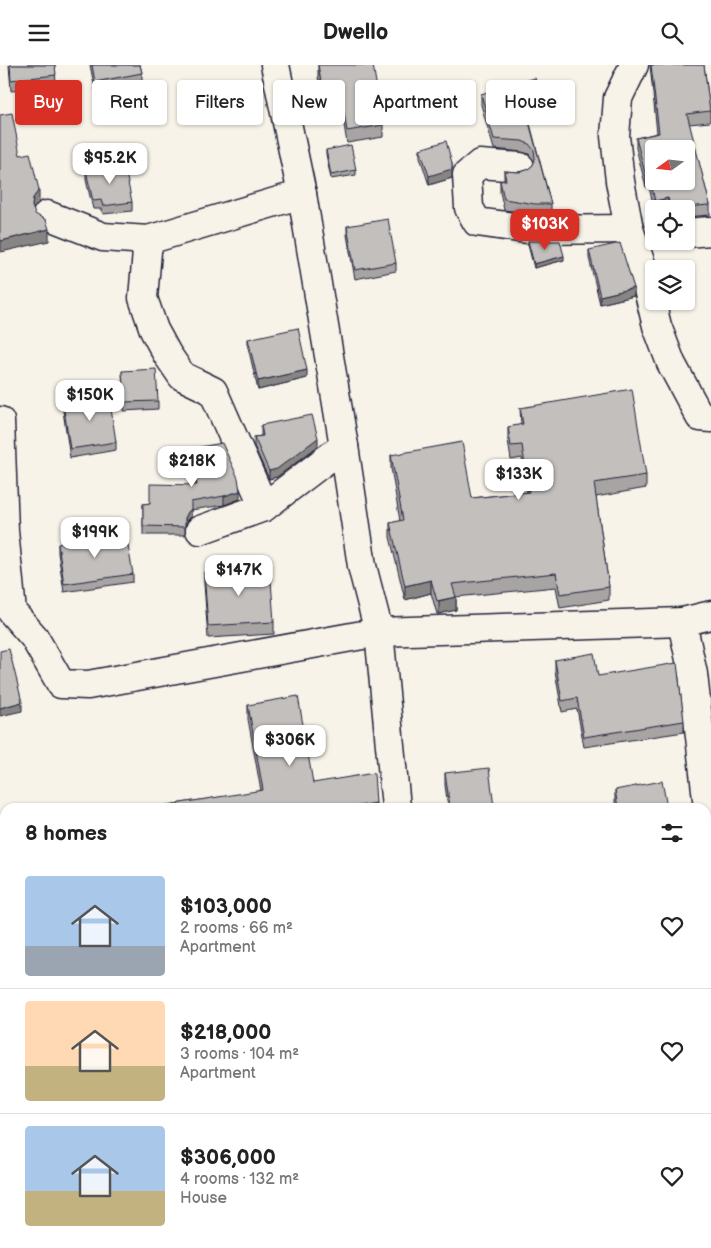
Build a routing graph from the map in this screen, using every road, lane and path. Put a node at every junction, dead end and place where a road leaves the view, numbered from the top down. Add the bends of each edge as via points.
1 (275, 65) edge
2 (634, 65) edge
3 (520, 167) dead end
4 (302, 194) junction
5 (47, 215) dead end
6 (711, 231) edge
7 (695, 232) edge
8 (638, 233) edge
9 (148, 240) junction
10 (711, 418) edge
11 (0, 421) edge
12 (344, 446) junction
13 (264, 507) junction
14 (200, 530) dead end
15 (711, 615) edge
16 (682, 622) junction
17 (379, 632) junction
18 (396, 803) edge
19 (707, 803) edge

1 - 4 street
2 - 8 street via 618,98 615,136 620,181
3 - 8 street via 480,164 467,175 469,208 477,222 534,230
4 - 9 street
4 - 12 street
5 - 9 street via 103,237
6 - 7 street
8 - 10 street via 657,326 671,363 700,417
9 - 13 street via 143,298 154,330 182,376 213,391
11 - 17 street via 4,531 12,612 34,637 61,683 88,685
12 - 13 street
12 - 17 street via 362,566
13 - 14 street
15 - 16 street
16 - 17 street
16 - 19 street via 693,674
17 - 18 street

